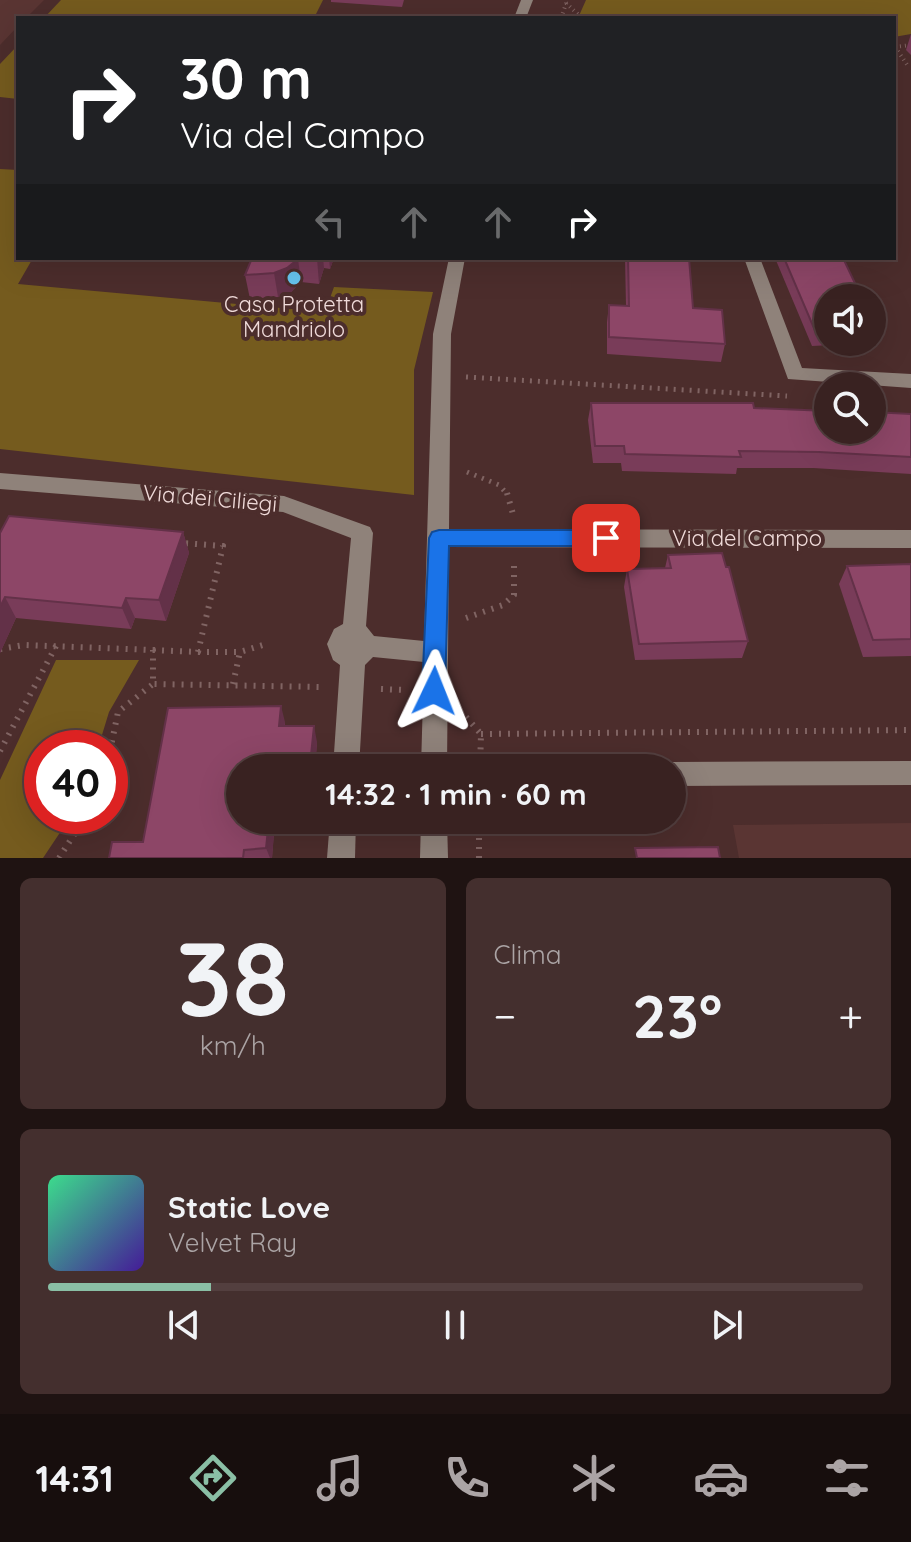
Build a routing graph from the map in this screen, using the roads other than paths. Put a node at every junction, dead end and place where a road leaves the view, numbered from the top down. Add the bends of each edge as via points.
1 (457, 260) edge
2 (753, 260) edge
3 (911, 381) edge
4 (0, 481) edge
5 (439, 538) junction
6 (911, 539) edge
7 (358, 646) junction
8 (435, 653) junction
9 (347, 754) edge
10 (434, 754) edge
11 (911, 773) edge
12 (686, 774) edge
13 (342, 834) edge
14 (434, 834) edge
15 (341, 858) edge
16 (434, 858) edge

1 - 5 street via 442,334
2 - 3 street via 795,374
4 - 7 street, Via dei Ciliegi via 284,504 362,533
5 - 6 street, Via del Campo
5 - 8 street
7 - 8 street
7 - 9 street, Via dei Ciliegi
8 - 10 street
11 - 12 street
13 - 15 street
14 - 16 street

